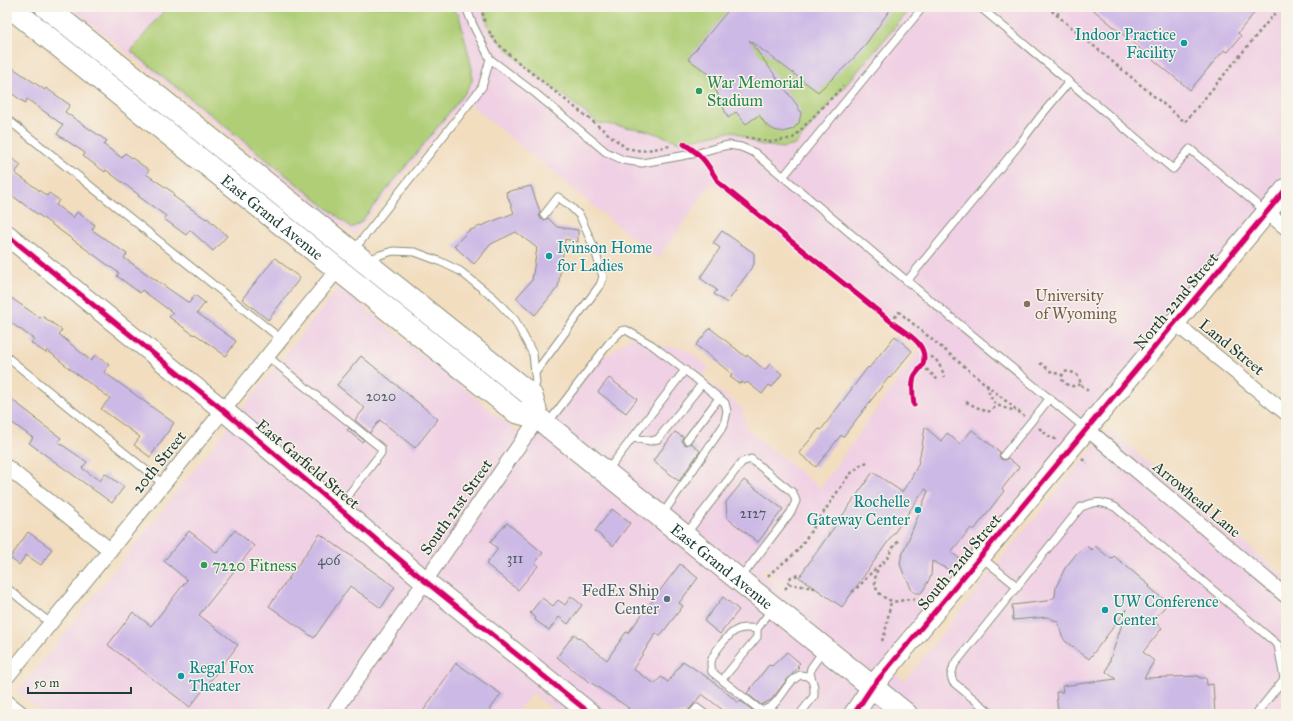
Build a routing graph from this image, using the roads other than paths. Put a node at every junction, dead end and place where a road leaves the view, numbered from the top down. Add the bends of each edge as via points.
1 (10, 7) edge
2 (46, 7) edge
3 (466, 7) edge
4 (923, 7) edge
5 (980, 7) edge
6 (490, 59) junction
7 (1069, 82) junction
8 (7, 119) edge
9 (783, 177) junction
10 (1286, 189) edge
11 (1267, 212) junction
12 (544, 215) dead end
13 (1286, 228) edge
14 (7, 235) edge
15 (359, 257) junction
16 (338, 269) junction
17 (906, 281) junction
18 (1175, 323) junction
19 (280, 339) junction
20 (267, 356) junction
21 (7, 357) edge
22 (685, 370) junction
23 (535, 373) junction
24 (702, 384) junction
25 (531, 395) junction
26 (719, 398) junction
27 (1050, 398) junction
28 (223, 410) junction
29 (1286, 413) edge
30 (542, 422) junction
31 (1087, 429) junction
32 (632, 438) junction
33 (687, 440) dead end
34 (1004, 455) dead end
35 (7, 466) edge
36 (605, 472) junction
37 (163, 484) junction
38 (339, 508) junction
39 (661, 517) junction
40 (684, 536) junction
41 (110, 550) junction
42 (980, 557) junction
43 (739, 580) junction
44 (425, 581) junction
45 (1018, 587) junction
46 (7, 588) edge
47 (1286, 596) edge
48 (774, 608) junction
49 (50, 623) junction
50 (757, 629) junction
51 (824, 648) junction
52 (726, 675) dead end
53 (7, 677) edge
54 (812, 680) junction
55 (872, 687) junction
56 (7, 702) edge
57 (22, 714) edge
58 (333, 714) edge
59 (591, 714) edge
60 (692, 714) edge
61 (705, 714) edge
62 (800, 714) edge
63 (854, 714) edge
64 (906, 714) edge
65 (992, 714) edge
66 (1256, 714) edge

1 - 16 main road, East Grand Avenue
2 - 15 main road, East Grand Avenue
3 - 6 lane
4 - 9 lane
5 - 7 lane
6 - 9 lane via 606,152 623,160 642,163 724,146 741,147 755,153
6 - 15 lane via 482,87
7 - 11 lane via 1173,169 1190,149
7 - 17 lane
8 - 19 lane
9 - 17 lane
10 - 11 street, North 22nd Street
11 - 13 street
11 - 18 street, North 22nd Street
12 - 23 lane via 558,197 580,216 595,250 603,277 600,285
14 - 28 street, East Garfield Street
15 - 23 lane via 393,251 415,252 460,270 494,298 515,320 533,354
15 - 25 main road, East Grand Avenue
16 - 19 street, 20th Street
16 - 30 main road, East Grand Avenue via 516,412
17 - 27 lane
18 - 29 street, Land Street
18 - 31 street, North 22nd Street
19 - 20 street, 20th Street
20 - 28 street, 20th Street
20 - 38 lane via 381,448 381,454
21 - 37 lane
22 - 24 lane
22 - 30 lane via 626,330 621,331
22 - 32 lane
23 - 25 lane via 536,383
24 - 26 lane
24 - 32 lane via 658,439 651,441
25 - 30 main road
26 - 33 lane
26 - 39 lane via 725,403 727,411 724,425
27 - 31 lane
27 - 34 lane
28 - 37 street, 20th Street
28 - 38 street, East Garfield Street
30 - 36 main road, East Grand Avenue
30 - 44 street, South 21st Street
31 - 42 street, South 22nd Street
31 - 47 street, Arrowhead Lane
32 - 36 lane
35 - 41 street
36 - 39 main road, East Grand Avenue
37 - 41 street, 20th Street
38 - 44 street, East Garfield Street
39 - 40 main road, East Grand Avenue
40 - 43 main road, East Grand Avenue
40 - 43 lane via 742,462 751,459 793,493 796,501 791,512
41 - 49 street, 20th Street
42 - 45 lane
42 - 55 street, South 22nd Street
43 - 48 main road, East Grand Avenue
44 - 58 street, South 21st Street
44 - 59 street, East Garfield Street
45 - 65 lane via 954,665 951,676 953,682
45 - 66 lane via 1081,507 1092,502 1102,502 1115,507 1278,645 1284,679
46 - 49 lane
48 - 50 lane
48 - 51 main road, East Grand Avenue
49 - 53 street, 20th Street
50 - 52 lane via 756,637
50 - 54 lane via 737,630 727,638 714,655 711,663 712,672 760,710 771,707 792,680 800,675
51 - 54 lane via 811,668
51 - 55 main road, East Grand Avenue
54 - 62 lane via 814,696
55 - 63 street, South 22nd Street
55 - 64 main road, East Grand Avenue
56 - 57 street
60 - 61 lane via 697,708

